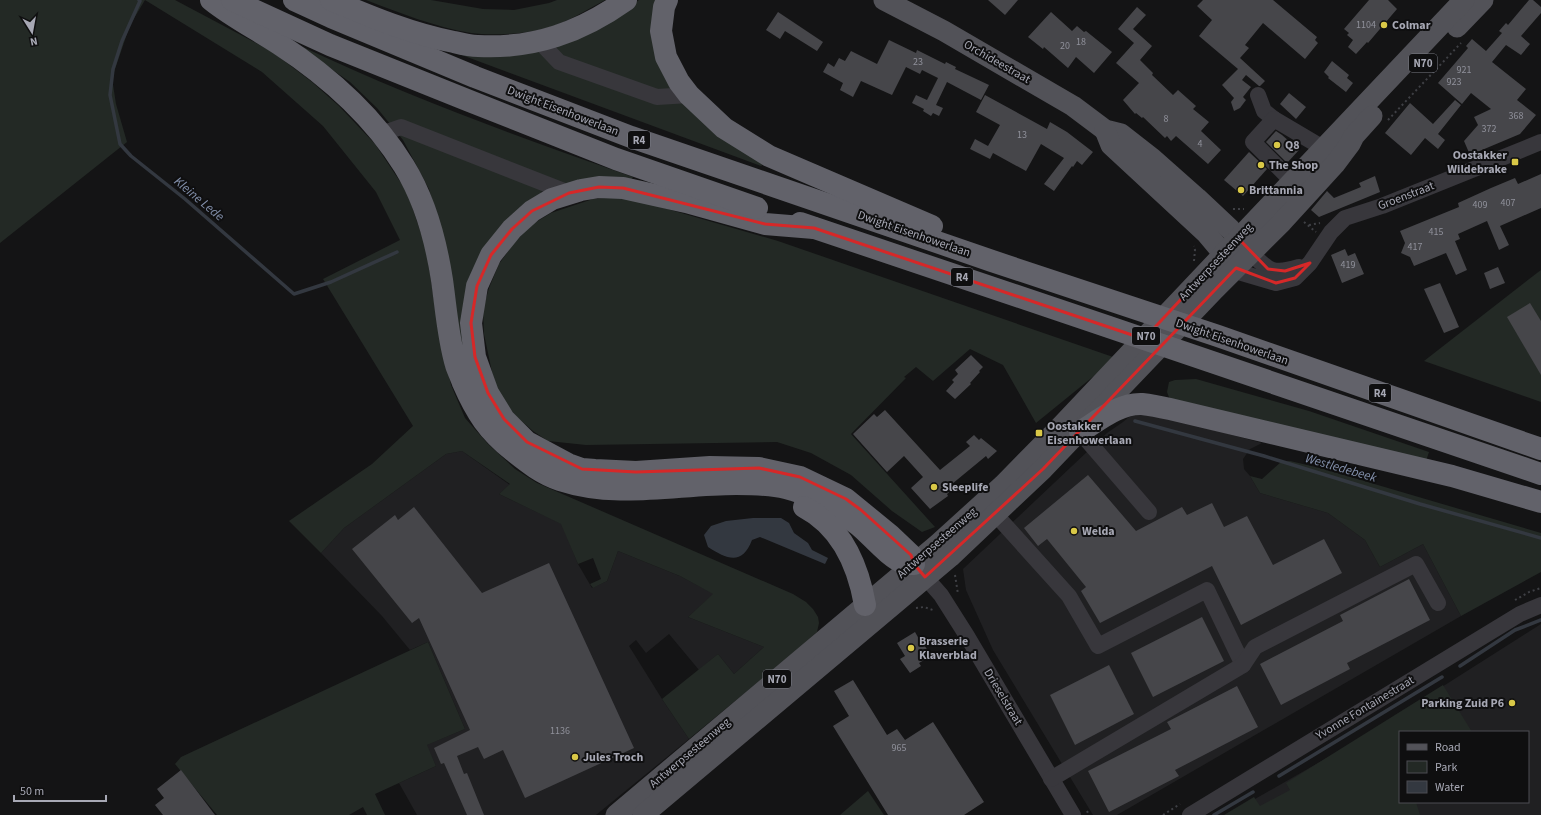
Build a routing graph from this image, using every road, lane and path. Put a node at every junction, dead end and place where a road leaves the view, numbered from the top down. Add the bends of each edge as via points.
1 (211, 0) edge
2 (232, 0) edge
3 (294, 0) edge
4 (331, 0) edge
5 (626, 0) edge
6 (667, 0) edge
7 (884, 0) edge
8 (1464, 0) edge
9 (1483, 0) edge
10 (1465, 38) dead end
11 (539, 41) junction
12 (689, 95) junction
13 (1258, 95) dead end
14 (1274, 119) junction
15 (1384, 124) dead end
16 (1105, 130) junction
17 (382, 134) junction
18 (1541, 142) edge
19 (1324, 148) junction
20 (1292, 181) junction
21 (569, 193) junction
22 (814, 228) junction
23 (1244, 245) junction
24 (1195, 250) dead end
25 (992, 261) junction
26 (1194, 261) dead end
27 (1229, 261) junction
28 (1310, 263) junction
29 (1080, 432) junction
30 (1541, 449) edge
31 (1541, 474) edge
32 (756, 484) junction
33 (1541, 502) edge
34 (1149, 512) dead end
35 (996, 515) junction
36 (920, 571) junction
37 (956, 572) dead end
38 (958, 595) dead end
39 (1438, 603) dead end
40 (865, 605) junction
41 (1541, 605) edge
42 (913, 609) dead end
43 (936, 611) dead end
44 (1243, 665) junction
45 (697, 758) junction
46 (1051, 778) junction
47 (616, 815) edge
48 (643, 815) edge
49 (1073, 815) edge
50 (1190, 815) edge

1 - 17 highway via 312,67 343,93
2 - 22 highway, Dwight Eisenhowerlaan / R4 via 330,45 616,159
3 - 25 highway, Dwight Eisenhowerlaan / R4 via 475,77 632,137
4 - 11 highway via 434,39 477,46 508,46
5 - 11 highway via 571,32
6 - 12 highway via 661,31 666,57
7 - 16 main road, Orchideestraat via 944,31 1072,106
8 - 19 main road, Antwerpsesteenweg / N70
9 - 23 main road, Antwerpsesteenweg / N70 via 1354,136 1335,164 1282,222
10 - 15 path
11 - 12 street via 559,62 657,97
12 - 25 highway via 724,128 769,156 946,233
13 - 14 street via 1264,111
14 - 19 street
14 - 20 street via 1253,142
16 - 23 main road, Orchideestraat via 1121,134 1153,159 1230,229
16 - 27 main road, Orchideestraat via 1111,145 1202,230
17 - 21 street via 401,126
17 - 32 highway via 419,193 442,278 456,365 481,420 499,440 541,472 601,490
18 - 28 street, Groenstraat via 1382,206 1345,218 1331,232
19 - 20 main road, Antwerpsesteenweg / N70
20 - 23 main road, Antwerpsesteenweg / N70
21 - 22 highway via 598,187 623,188 765,224
21 - 36 highway via 552,199 532,211 512,229 491,255 477,286 471,323 475,357 488,393 504,419 527,442 582,469 636,472 710,467 759,468 800,477 846,498 862,510 911,556
22 - 31 highway, Dwight Eisenhowerlaan / R4
23 - 27 main road, Antwerpsesteenweg / N70
23 - 28 street via 1268,269 1285,271
24 - 26 path
25 - 30 highway, Dwight Eisenhowerlaan / R4 via 1218,336
27 - 28 street, Groenstraat via 1242,273 1276,283 1295,278
27 - 29 main road, Antwerpsesteenweg / N70
27 - 36 main road, Antwerpsesteenweg / N70 via 1003,484 942,540
29 - 33 highway via 1115,411 1142,404 1445,474
29 - 34 street
29 - 35 main road, Antwerpsesteenweg / N70
32 - 36 highway via 785,488 814,498 857,524 903,563
32 - 40 highway via 816,514 832,528 849,553
35 - 36 main road, Antwerpsesteenweg / N70
35 - 44 street via 1069,596 1098,646 1206,590
36 - 40 main road, Antwerpsesteenweg / N70
36 - 45 main road, Antwerpsesteenweg / N70
36 - 46 street, Drieselstraat via 941,595
37 - 38 path
39 - 44 street via 1416,564 1255,647
40 - 45 main road, Antwerpsesteenweg / N70
41 - 50 street, Yvonne Fontainestraat via 1520,614
42 - 43 path via 924,607
44 - 46 street
45 - 47 main road, Antwerpsesteenweg / N70
45 - 48 main road, Antwerpsesteenweg / N70
46 - 49 street, Drieselstraat

